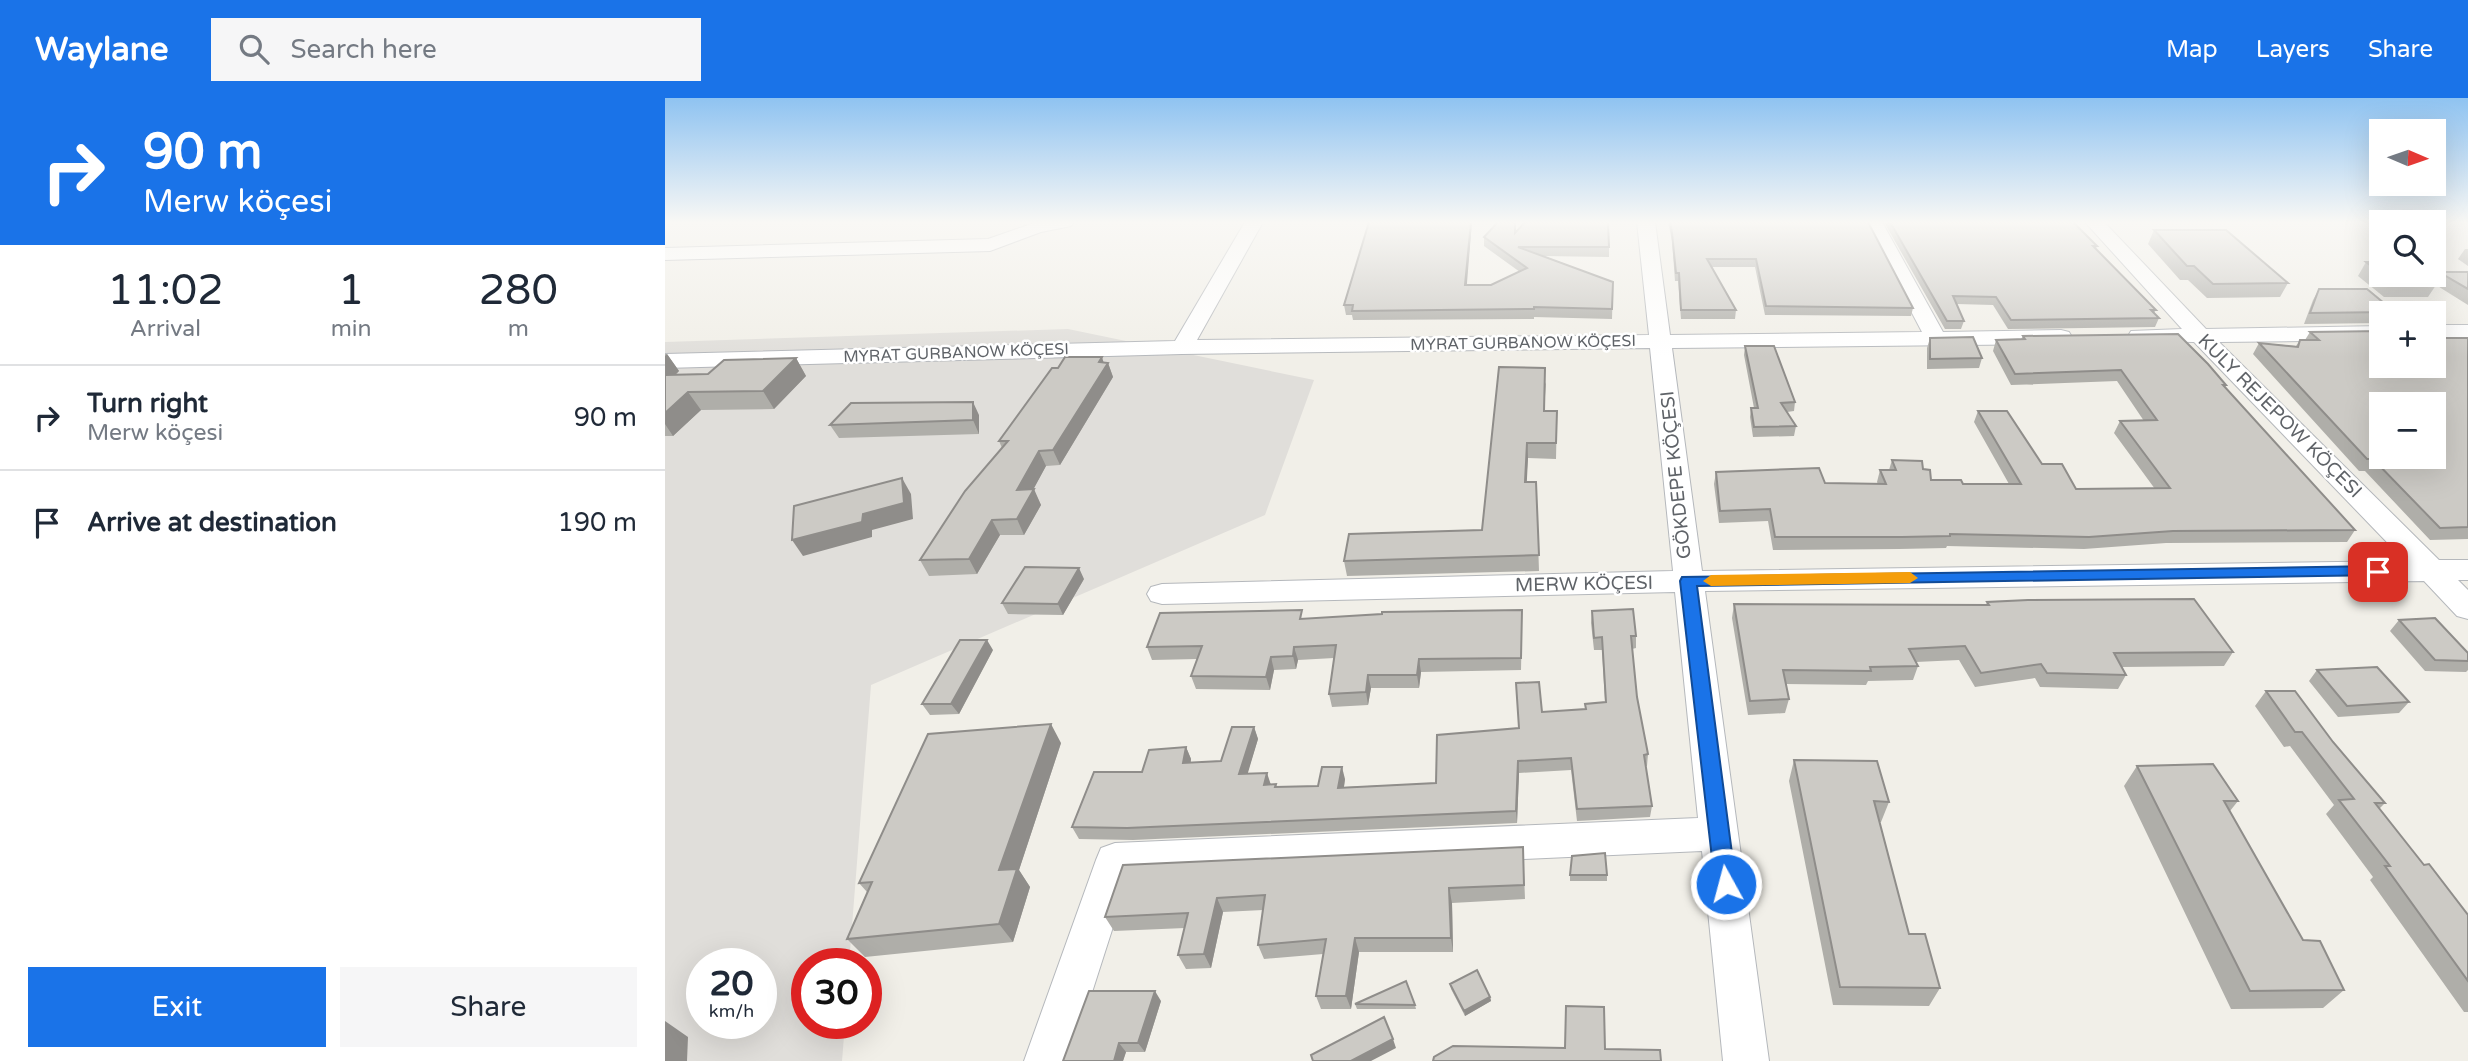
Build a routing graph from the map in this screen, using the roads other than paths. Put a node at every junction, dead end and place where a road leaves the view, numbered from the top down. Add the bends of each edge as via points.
1 (1228, 267) edge
2 (1652, 267) edge
3 (1897, 267) edge
4 (2136, 267) edge
5 (2446, 332) edge
6 (2468, 332) edge
7 (2369, 333) edge
8 (2200, 335) junction
9 (2089, 336) edge
10 (2117, 336) edge
11 (1935, 338) junction
12 (1662, 342) junction
13 (1182, 347) junction
14 (665, 361) edge
15 (2468, 570) edge
16 (2433, 571) junction
17 (1688, 581) junction
18 (1162, 594) dead end
19 (2468, 608) edge
20 (1720, 834) junction
21 (1047, 1061) edge
22 (1747, 1061) edge

1 - 13 street
2 - 12 street, GÖKDEPE KÖÇESI
3 - 11 street
4 - 8 street, KULY REJEPOW KÖÇESI
5 - 6 street
7 - 8 street
8 - 10 street
8 - 16 street, KULY REJEPOW KÖÇESI
9 - 11 street, MYRAT GURBANOW KÖÇESI
11 - 12 street, MYRAT GURBANOW KÖÇESI
12 - 13 street, MYRAT GURBANOW KÖÇESI
12 - 17 street, GÖKDEPE KÖÇESI
13 - 14 street, MYRAT GURBANOW KÖÇESI
15 - 16 street, MERW KÖÇESI
16 - 17 street, MERW KÖÇESI
16 - 19 street, KULY REJEPOW KÖÇESI
17 - 18 street, MERW KÖÇESI
17 - 20 street, GÖKDEPE KÖÇESI
20 - 21 street via 1115,860
20 - 22 street, GÖKDEPE KÖÇESI

